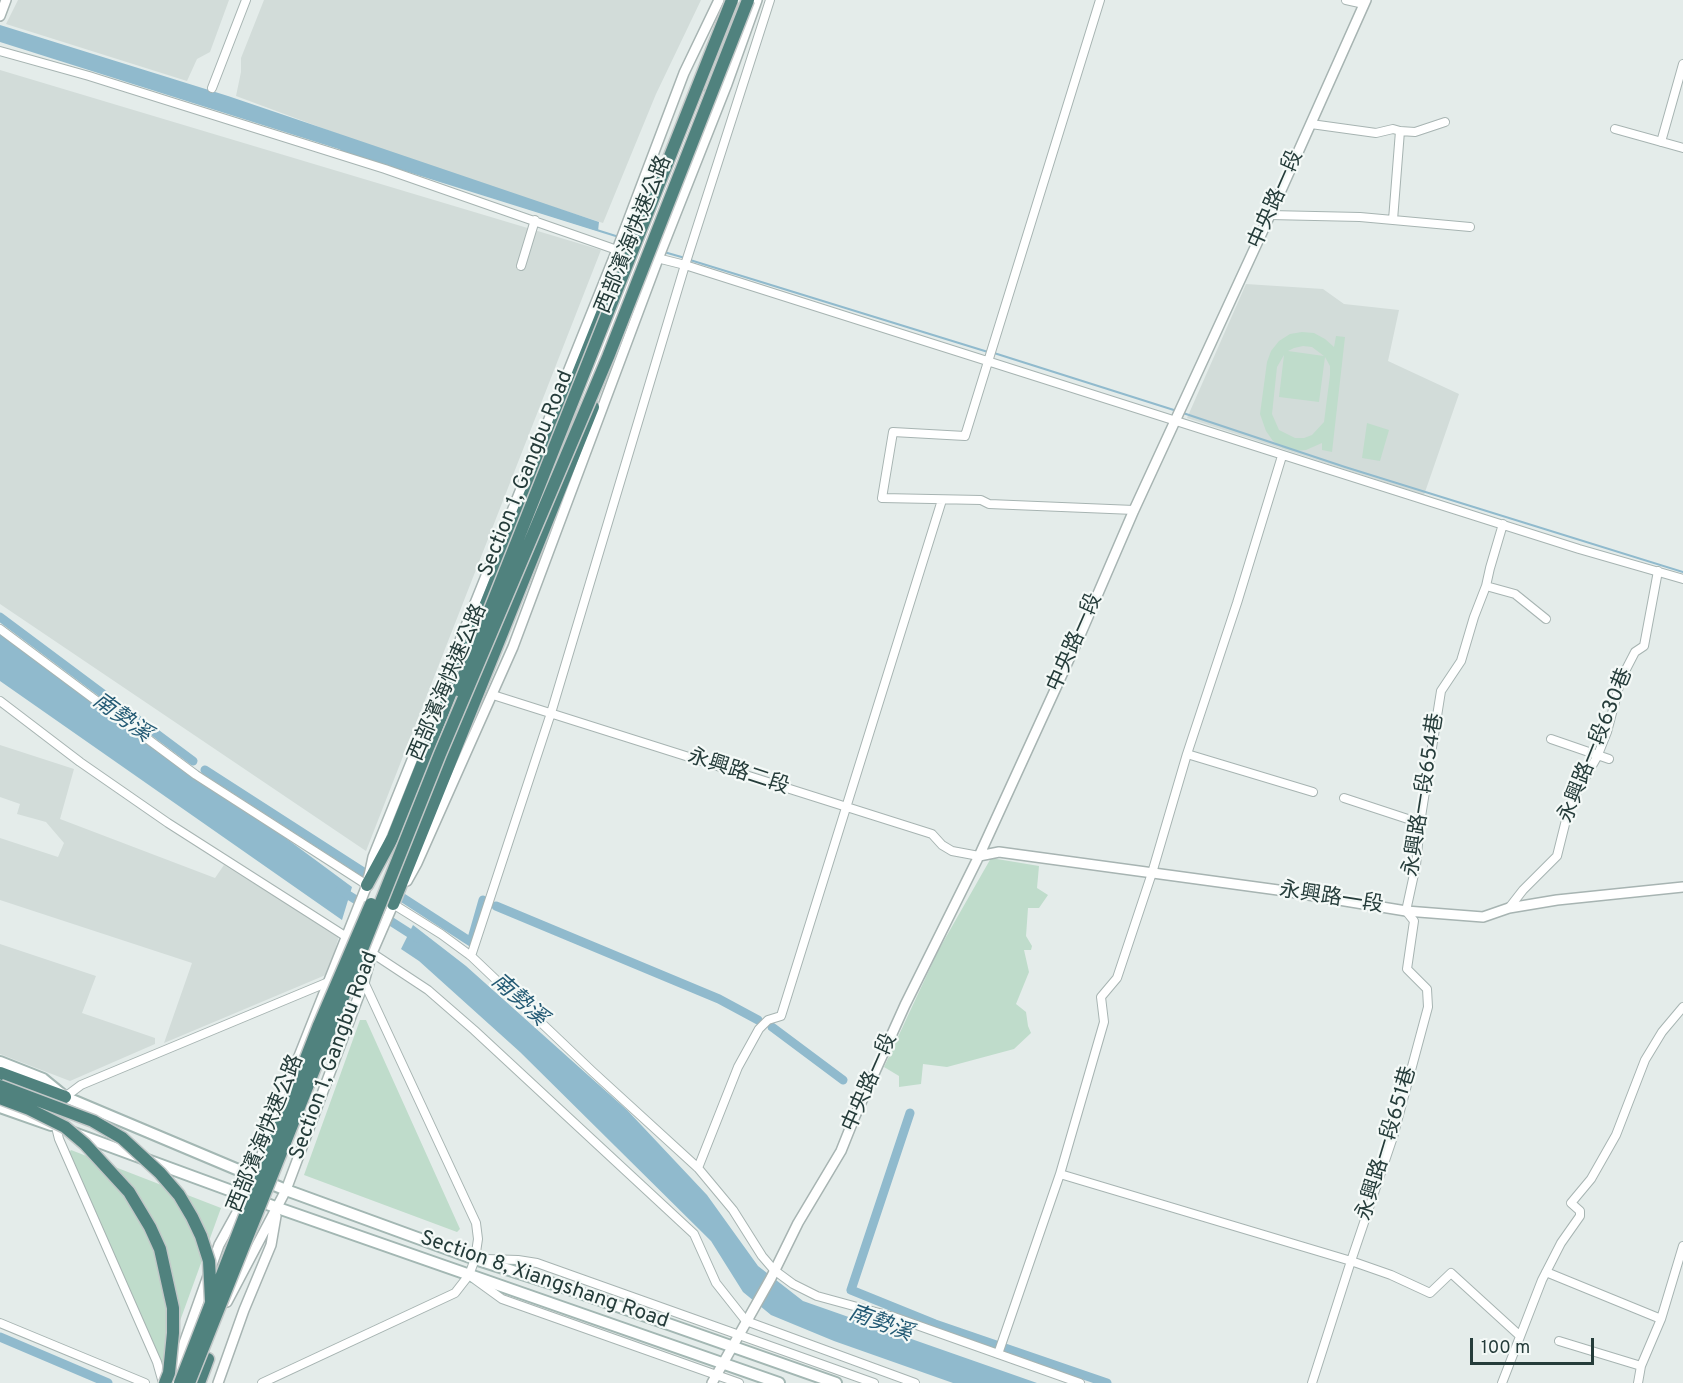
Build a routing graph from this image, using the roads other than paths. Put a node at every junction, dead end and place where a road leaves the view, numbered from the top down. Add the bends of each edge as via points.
1 (6, 0) edge
2 (246, 0) edge
3 (719, 0) edge
4 (732, 0) edge
5 (748, 0) edge
6 (757, 0) edge
7 (770, 0) edge
8 (1100, 0) edge
9 (1346, 0) edge
10 (1365, 2) edge
11 (714, 14) junction
12 (0, 16) edge
13 (746, 28) junction
14 (0, 51) edge
15 (1683, 64) edge
16 (212, 88) dead end
17 (700, 105) junction
18 (1445, 122) dead end
19 (1311, 124) junction
20 (1615, 129) dead end
21 (1400, 131) junction
22 (1661, 142) junction
23 (1683, 148) edge
24 (1270, 215) junction
25 (535, 220) junction
26 (1393, 220) junction
27 (1470, 227) dead end
28 (617, 250) junction
29 (640, 253) junction
30 (658, 259) junction
31 (685, 265) junction
32 (521, 266) dead end
33 (627, 268) junction
34 (608, 357) junction
35 (987, 361) junction
36 (1175, 422) junction
37 (1282, 456) junction
38 (942, 500) junction
39 (1134, 510) junction
40 (1503, 524) junction
41 (1659, 571) junction
42 (1683, 579) edge
43 (1486, 586) junction
44 (1546, 619) dead end
45 (0, 629) edge
46 (493, 695) junction
47 (0, 701) edge
48 (550, 713) junction
49 (1551, 739) dead end
50 (1187, 754) junction
51 (1597, 757) junction
52 (1609, 759) dead end
53 (1313, 792) dead end
54 (1344, 798) dead end
55 (846, 807) junction
56 (1420, 823) junction
57 (415, 825) junction
58 (979, 856) junction
59 (1152, 873) junction
60 (367, 885) junction
61 (1683, 887) edge
62 (393, 904) junction
63 (1509, 908) junction
64 (1406, 910) junction
65 (345, 936) junction
66 (372, 953) junction
67 (471, 956) junction
68 (364, 982) junction
69 (326, 983) junction
70 (1683, 1007) edge
71 (0, 1062) edge
72 (0, 1073) edge
73 (0, 1086) edge
74 (64, 1097) junction
75 (0, 1098) edge
76 (0, 1107) edge
77 (56, 1127) junction
78 (698, 1168) junction
79 (1060, 1174) junction
80 (253, 1176) junction
81 (286, 1190) junction
82 (246, 1196) junction
83 (278, 1208) junction
84 (1683, 1246) edge
85 (475, 1259) junction
86 (1351, 1261) junction
87 (1546, 1272) junction
88 (773, 1274) junction
89 (469, 1275) junction
90 (219, 1316) junction
91 (1661, 1319) junction
92 (746, 1321) junction
93 (0, 1323) edge
94 (1519, 1335) junction
95 (739, 1336) junction
96 (1559, 1341) dead end
97 (733, 1347) junction
98 (998, 1354) junction
99 (723, 1364) junction
100 (1641, 1366) junction
101 (714, 1379) edge
102 (852, 1379) edge
103 (145, 1383) edge
104 (166, 1383) edge
105 (180, 1383) edge
106 (189, 1383) edge
107 (194, 1383) edge
108 (199, 1383) edge
109 (218, 1383) edge
110 (262, 1383) edge
111 (739, 1383) edge
112 (779, 1383) edge
113 (836, 1383) edge
114 (874, 1383) edge
115 (915, 1383) edge
116 (1080, 1383) edge
117 (1312, 1383) edge
118 (1502, 1383) edge
119 (1638, 1383) edge

1 - 12 street
2 - 16 street
3 - 11 street, Section 1, Gangbu Road
4 - 33 highway, 西部濱海快速公路, bridge
5 - 34 highway, 西部濱海快速公路, bridge
6 - 13 street, Section 1, Gangbu Road
7 - 31 street
8 - 35 street
9 - 10 street
10 - 19 street, 中央路一段
11 - 17 street
11 - 28 street, Section 1, Gangbu Road via 684,73
13 - 17 street
13 - 30 street, Section 1, Gangbu Road
14 - 25 street via 385,169
15 - 22 street
17 - 29 street, Section 1, Gangbu Road
18 - 21 street via 1415,132
19 - 21 street via 1376,133
19 - 24 street, 中央路一段
20 - 22 street
21 - 26 street
22 - 23 street
24 - 26 street
24 - 36 street, 中央路一段
25 - 28 street
25 - 32 street
26 - 27 street
28 - 29 street
28 - 60 street, Section 1, Gangbu Road via 373,857
29 - 30 street
29 - 57 street, Section 1, Gangbu Road
30 - 31 street
30 - 46 street, Section 1, Gangbu Road
31 - 35 street
31 - 48 street
33 - 60 highway, bridge via 594,330 393,837
33 - 105 highway, 西部濱海快速公路, bridge via 388,864 319,1025
34 - 62 highway, bridge via 594,404
34 - 106 highway, 西部濱海快速公路, bridge via 440,754
35 - 36 street
35 - 38 street via 965,436 893,432 882,498
36 - 37 street
36 - 39 street, 中央路一段
37 - 40 street
37 - 50 street
38 - 39 street
38 - 55 street
39 - 58 street, 中央路一段
40 - 41 street
40 - 43 street, 永興路一段654巷
41 - 42 street
41 - 51 street, 永興路一段630巷 via 1644,646 1635,652 1621,679
43 - 44 street via 1515,594
43 - 56 street, 永興路一段654巷 via 1461,662 1442,691
45 - 60 street via 196,775
46 - 48 street, 永興路二段
46 - 62 street, Section 1, Gangbu Road via 417,863
47 - 65 street via 168,823
48 - 55 street, 永興路二段
48 - 67 street
49 - 51 street
50 - 53 street
50 - 59 street
51 - 52 street
51 - 63 street, 永興路一段630巷 via 1570,804 1557,856
54 - 56 street
55 - 58 street, 永興路二段 via 932,834 952,851
55 - 78 street via 781,1016 768,1020 759,1029 738,1067
56 - 64 street, 永興路一段654巷
57 - 62 street, Section 1, Gangbu Road via 397,878
57 - 69 street, Section 1, Gangbu Road via 371,931 344,970
58 - 59 street, 永興路一段 via 999,852
58 - 88 street, 中央路一段 via 905,1005 841,1150
59 - 64 street, 永興路一段
59 - 79 street via 1117,978 1101,997 1104,1022
60 - 65 street, Section 1, Gangbu Road
61 - 63 street, 永興路一段
62 - 66 street, Section 1, Gangbu Road
62 - 67 street
63 - 64 street, 永興路一段 via 1483,917
64 - 86 street, 永興路一段651巷 via 1414,921 1407,969 1427,989 1428,1007 1393,1137
65 - 69 street, Section 1, Gangbu Road
66 - 68 street, Section 1, Gangbu Road
66 - 92 street via 428,990 481,1036 694,1234 716,1283
67 - 78 street
68 - 81 street, Section 1, Gangbu Road
68 - 85 street via 476,1223
69 - 74 street via 81,1085
69 - 80 street, Section 1, Gangbu Road
70 - 87 street via 1645,1060 1616,1135 1591,1179 1571,1203 1580,1210 1580,1216
71 - 74 main road via 43,1079
72 - 74 highway
73 - 74 main road via 37,1097
73 - 108 highway, bridge via 93,1120 122,1138 179,1195 209,1261 208,1359
74 - 77 street via 56,1109
74 - 80 main road, Section 8, Xiangshang Road
75 - 104 highway, bridge via 64,1127 85,1144 129,1192 150,1227 162,1256 173,1308
76 - 77 main road, Section 8, Xiangshang Road
77 - 82 main road, Section 8, Xiangshang Road
77 - 104 street
78 - 88 street via 733,1210
79 - 86 street
79 - 98 street
80 - 81 main road, Section 8, Xiangshang Road
80 - 82 street, Section 1, Gangbu Road
81 - 83 street, Section 1, Gangbu Road
81 - 85 main road, Section 8, Xiangshang Road
82 - 83 main road, Section 8, Xiangshang Road
82 - 90 street, Section 1, Gangbu Road
82 - 104 street, Section 1, Gangbu Road via 219,1245
83 - 89 main road, Section 8, Xiangshang Road
83 - 90 street, Section 1, Gangbu Road
83 - 109 street, Section 1, Gangbu Road via 271,1245
84 - 91 street
85 - 89 street
85 - 95 street via 537,1263
85 - 97 main road, Section 8, Xiangshang Road
86 - 94 street via 1430,1293 1451,1273
86 - 117 street, 永興路一段651巷
87 - 91 street
87 - 94 street
88 - 92 street, 中央路一段
88 - 98 street via 817,1296 894,1317
89 - 99 main road, Section 8, Xiangshang Road
89 - 101 street via 502,1299
89 - 110 street via 455,1293
90 - 107 street, Section 1, Gangbu Road
91 - 100 street
92 - 95 street
92 - 115 street
93 - 103 street
94 - 118 street
95 - 97 street
95 - 102 street
96 - 100 street
97 - 99 street
97 - 113 main road, Section 8, Xiangshang Road
98 - 116 street
99 - 101 street
99 - 112 main road, Section 8, Xiangshang Road
100 - 119 street
101 - 111 street
102 - 114 street

